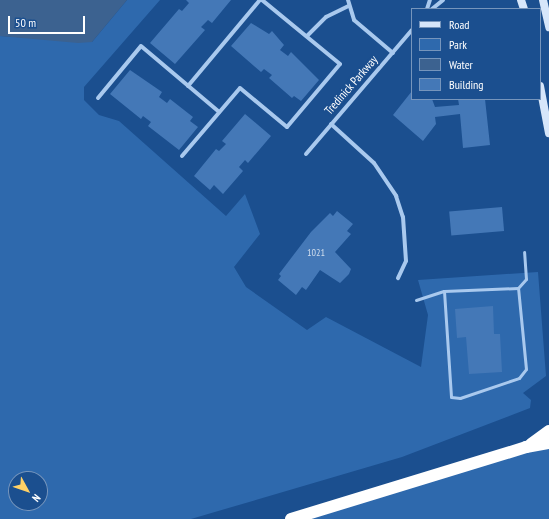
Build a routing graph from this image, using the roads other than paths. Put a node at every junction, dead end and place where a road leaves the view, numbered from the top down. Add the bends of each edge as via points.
1 (261, 0) edge
2 (348, 0) edge
3 (443, 0) edge
4 (543, 0) edge
5 (349, 6) junction
6 (433, 8) edge
7 (549, 26) edge
8 (411, 31) edge
9 (306, 36) junction
10 (393, 53) junction
11 (188, 86) junction
12 (541, 91) edge
13 (98, 98) dead end
14 (219, 112) junction
15 (331, 124) junction
16 (549, 133) edge
17 (306, 154) dead end
18 (182, 156) dead end
19 (524, 252) dead end
20 (398, 278) dead end
21 (518, 288) junction
22 (444, 292) junction
23 (416, 300) dead end
24 (549, 431) edge
25 (549, 443) edge
26 (526, 446) junction
27 (291, 519) edge

1 - 9 street
1 - 11 street
2 - 5 street
3 - 6 street
4 - 7 main road
5 - 9 street via 326,17
5 - 10 street via 354,20
8 - 10 street, Tredinick Parkway
9 - 14 street via 340,64 287,127 240,88
10 - 15 street, Tredinick Parkway
11 - 13 street via 141,46
11 - 14 street
12 - 16 main road
14 - 18 street
15 - 17 street, Tredinick Parkway
15 - 20 street via 374,163 396,196 403,217 406,261
19 - 21 lane via 526,279
21 - 22 lane
21 - 22 lane via 526,369 519,378 460,398 451,397
22 - 23 lane
24 - 26 highway
25 - 26 highway
26 - 27 highway

